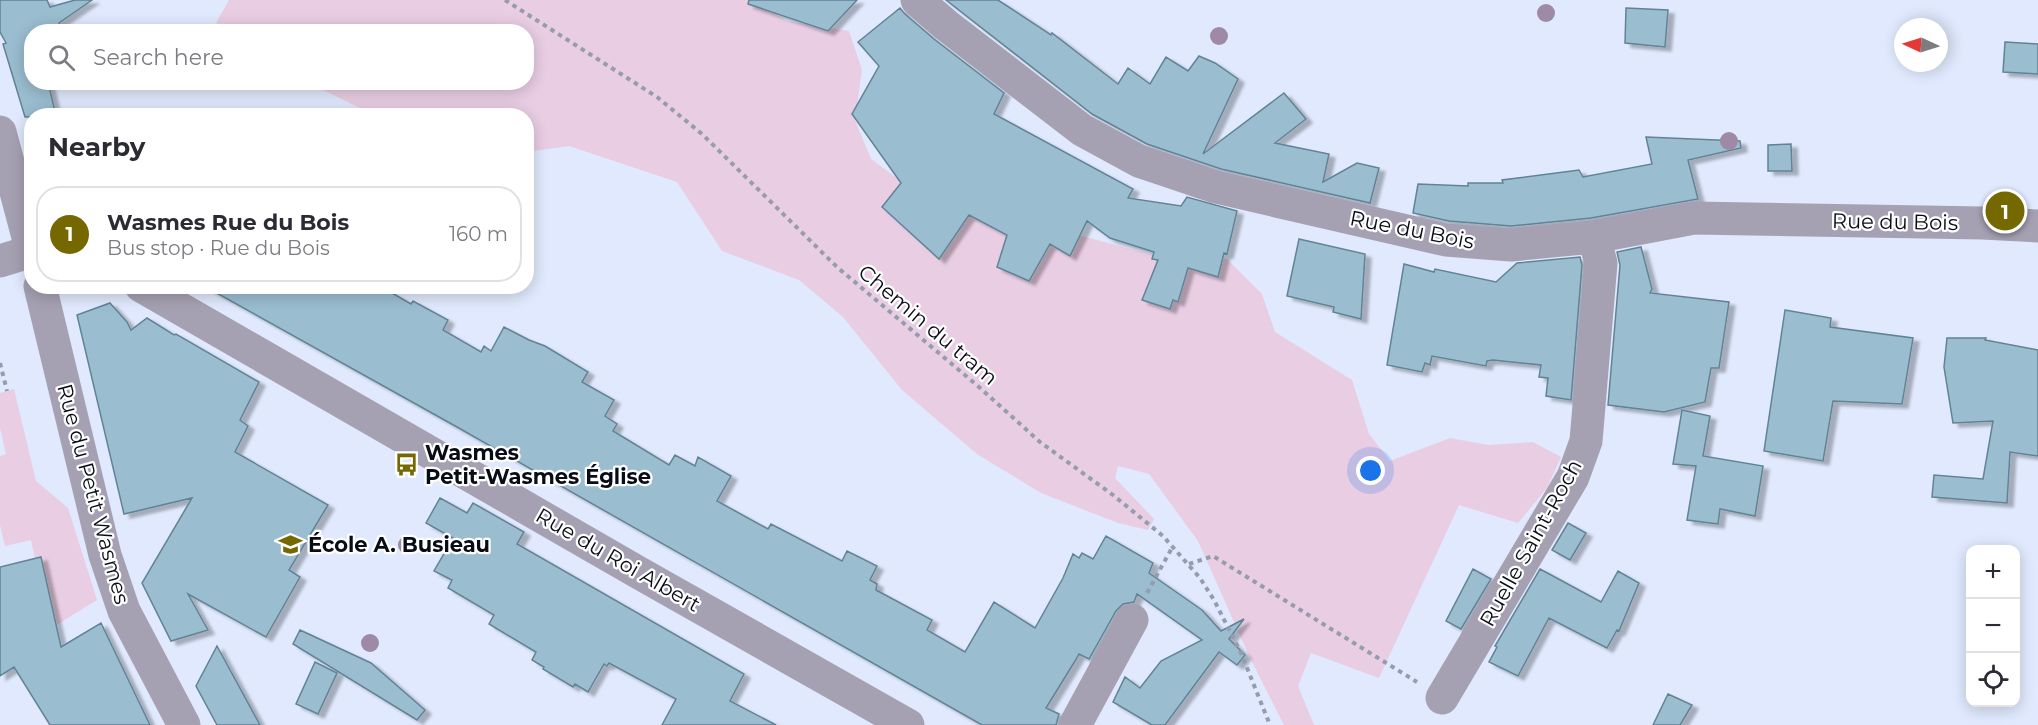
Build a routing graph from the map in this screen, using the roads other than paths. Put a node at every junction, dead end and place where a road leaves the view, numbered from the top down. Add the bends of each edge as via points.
1 (917, 0) edge
2 (0, 132) edge
3 (5, 165) edge
4 (2038, 226) edge
5 (24, 229) edge
6 (1594, 237) junction
7 (24, 254) edge
8 (0, 261) edge
9 (42, 294) edge
10 (155, 294) edge
11 (1132, 620) road end
12 (1442, 698) road end
13 (184, 725) edge
14 (908, 725) edge
15 (1075, 725) edge

1 - 6 street, Rue du Bois via 1082,130 1139,161 1216,187 1446,240 1511,245
2 - 3 street
3 - 5 street
4 - 6 street, Rue du Bois via 1694,218
6 - 12 street, Ruelle Saint-Roch via 1601,263 1586,441 1573,477
7 - 8 street
9 - 13 street, Rue du Petit Wasmes via 105,555 124,612
10 - 14 street, Rue du Roi Albert
11 - 15 street

